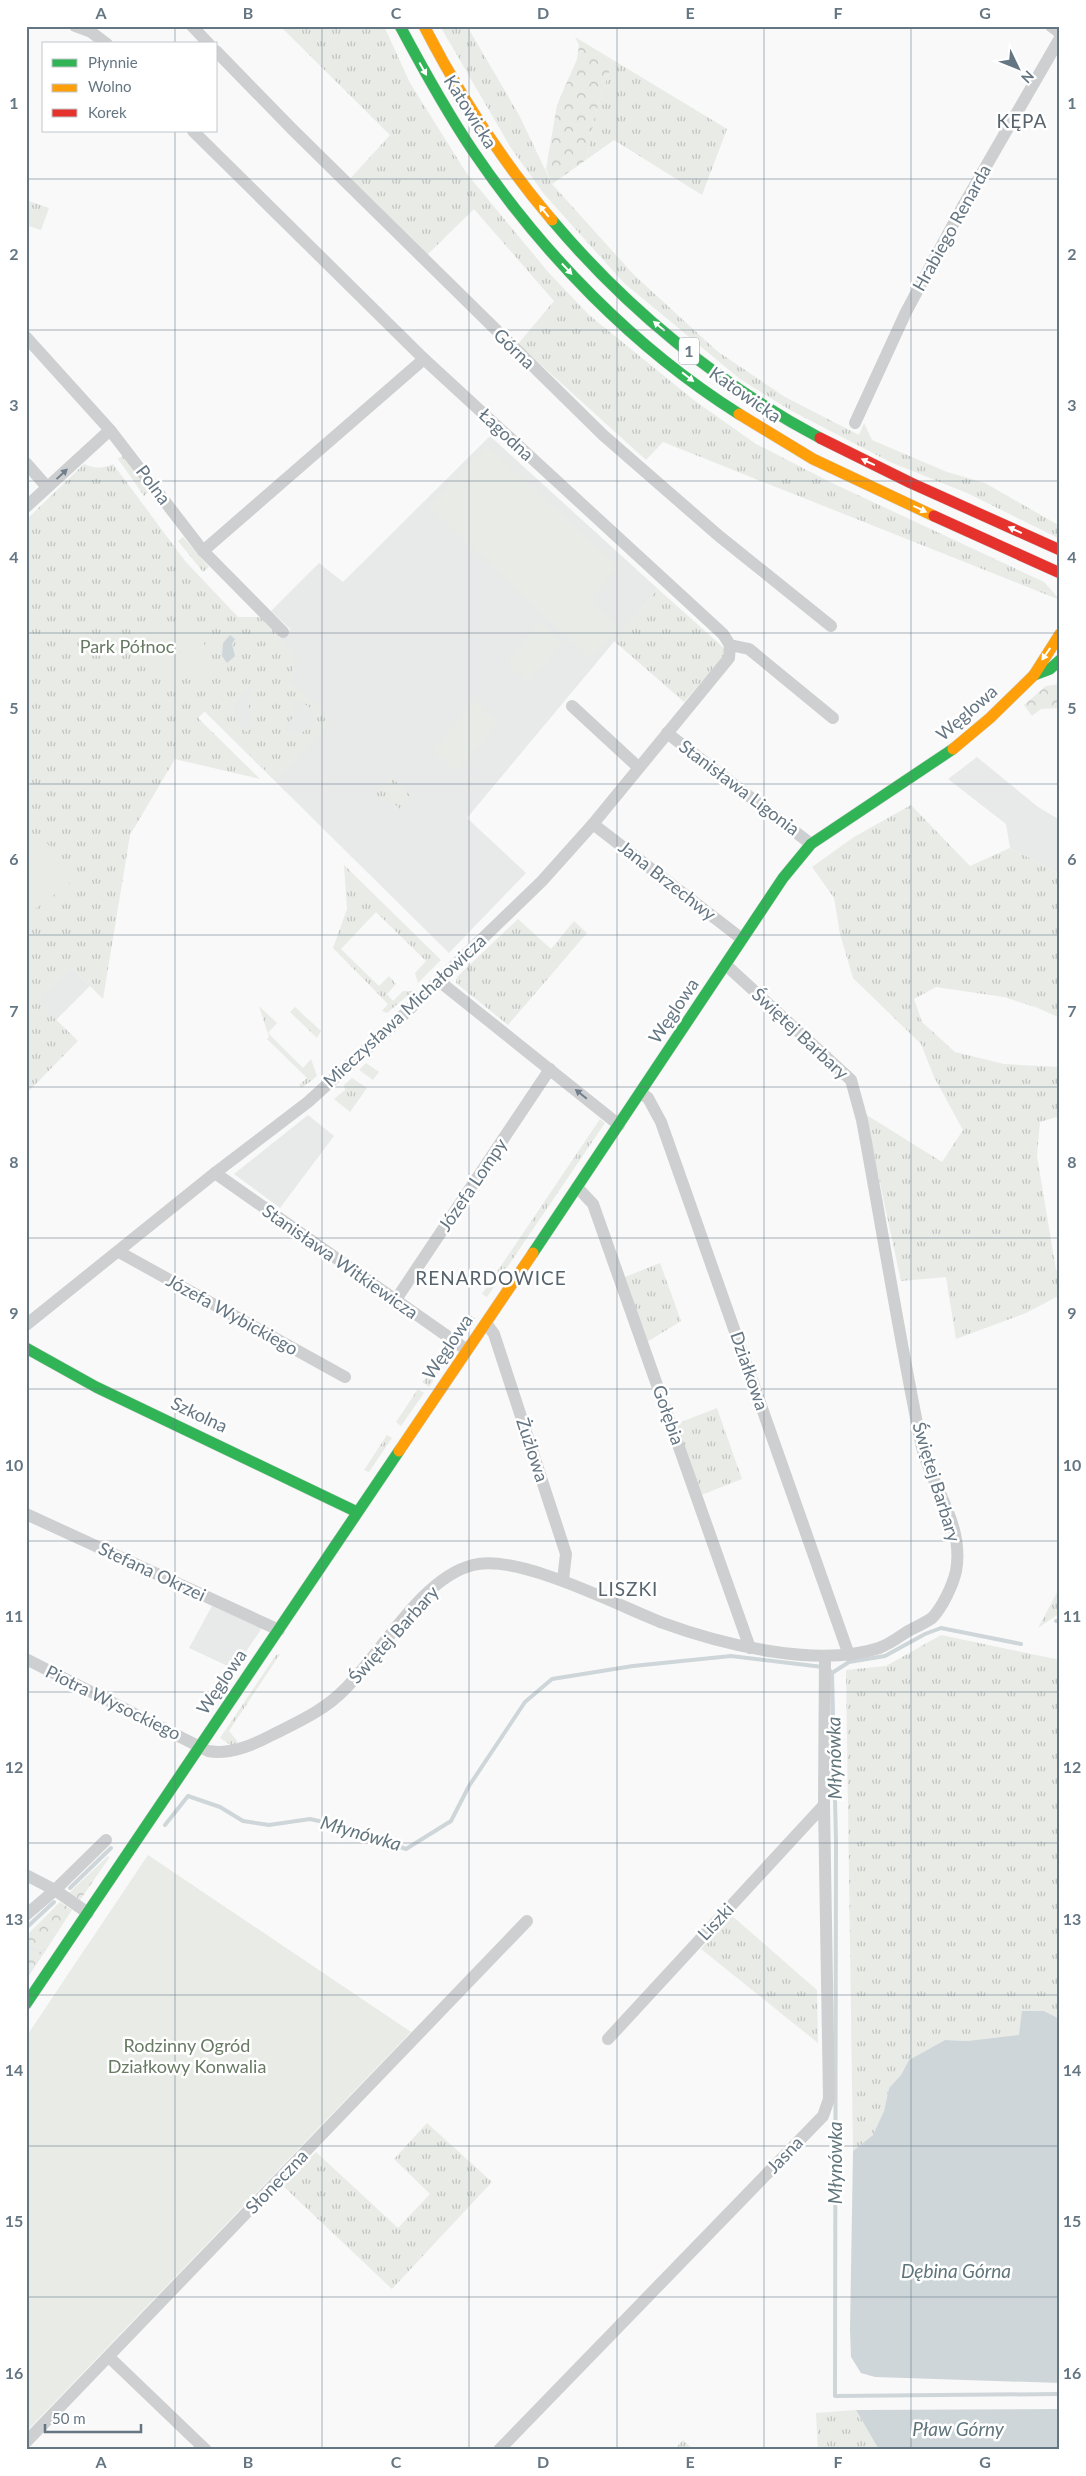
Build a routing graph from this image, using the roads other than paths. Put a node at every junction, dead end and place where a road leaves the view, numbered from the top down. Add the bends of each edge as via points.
1 (76, 26) edge
2 (192, 26) edge
3 (400, 26) edge
4 (424, 26) edge
5 (1050, 26) edge
6 (1060, 33) edge
7 (1060, 38) edge
8 (104, 42) edge
9 (207, 42) edge
10 (218, 54) edge
11 (194, 132) edge
12 (26, 336) edge
13 (424, 359) junction
14 (855, 423) dead end
15 (110, 430) junction
16 (26, 463) edge
17 (47, 487) junction
18 (26, 507) edge
19 (203, 550) junction
20 (1060, 550) edge
21 (1060, 574) edge
22 (831, 626) dead end
23 (283, 632) dead end
24 (1060, 634) edge
25 (730, 645) junction
26 (1060, 660) edge
27 (1034, 675) junction
28 (572, 706) dead end
29 (833, 718) dead end
30 (667, 733) junction
31 (638, 767) junction
32 (592, 824) junction
33 (811, 844) junction
34 (742, 939) junction
35 (726, 965) junction
36 (439, 981) junction
37 (550, 1069) junction
38 (641, 1093) junction
39 (619, 1125) junction
40 (215, 1173) junction
41 (577, 1187) junction
42 (119, 1252) junction
43 (395, 1301) junction
44 (486, 1323) junction
45 (26, 1325) edge
46 (26, 1348) edge
47 (467, 1350) junction
48 (345, 1377) dead end
49 (357, 1512) junction
50 (26, 1514) edge
51 (563, 1580) junction
52 (278, 1630) junction
53 (750, 1648) junction
54 (849, 1655) junction
55 (26, 1660) edge
56 (824, 1664) junction
57 (200, 1747) junction
58 (824, 1805) junction
59 (106, 1840) dead end
60 (26, 1875) edge
61 (55, 1890) junction
62 (88, 1913) junction
63 (26, 1915) edge
64 (526, 1922) dead end
65 (26, 2004) edge
66 (608, 2039) dead end
67 (109, 2357) junction
68 (26, 2442) edge
69 (206, 2450) edge
70 (500, 2450) edge

1 - 8 street
2 - 9 street
3 -> 21 street, Katowicka / 1 via 438,96 488,173 540,239 594,297 654,350 726,406 789,446
20 -> 4 street, Katowicka / 1 via 843,450 764,407 706,366 630,302 546,213 500,154 461,95
5 - 6 street
7 - 14 street, Hrabiego Renarda via 906,312
10 - 22 street, Górna via 603,435 719,536
11 - 13 street, Łagodna
12 - 15 street, Polna
13 - 19 street
13 - 25 street, Łagodna via 723,634
17 -> 15 street
15 - 19 street, Polna
16 - 17 street
17 - 18 street
19 - 23 street, Polna
24 -> 27 street, Węglowa
25 - 29 street via 749,649
25 - 30 street, Mieczysława Michałowicza via 730,658
26 - 27 street, Węglowa via 1050,669
27 - 33 street, Węglowa via 953,749
28 - 31 street
30 - 31 street, Mieczysława Michałowicza
30 - 33 street, Stanisława Ligonia
31 - 32 street, Mieczysława Michałowicza
32 - 34 street, Jana Brzechwy
32 - 36 street, Mieczysława Michałowicza via 542,882
33 - 34 street, Węglowa via 783,878
34 - 35 street, Węglowa
35 - 38 street, Węglowa
35 - 54 street, Świętej Barbary via 851,1080 862,1120 922,1448 948,1508 956,1545 956,1571 943,1602 932,1618 882,1647
36 - 37 street
36 - 40 street, Mieczysława Michałowicza via 308,1102
39 -> 37 street
37 - 43 street, Józefa Lompy
38 - 39 street, Węglowa
38 - 54 street, Działkowa via 648,1098 662,1122
39 - 41 street, Węglowa
40 - 42 street, Mieczysława Michałowicza
40 - 43 street, Stanisława Witkiewicza
41 - 44 street, Węglowa
41 - 53 street, Gołębia via 594,1204
42 - 45 street, Mieczysława Michałowicza
42 - 48 street, Józefa Wybickiego
43 - 47 street, Stanisława Witkiewicza
44 - 47 street, Węglowa
44 - 51 street, Żużlowa via 494,1334 566,1554
46 - 49 street, Szkolna via 96,1387
47 - 49 street, Węglowa
49 - 52 street, Węglowa
50 - 52 street, Stefana Okrzei
51 - 53 street, Świętej Barbary via 666,1624
51 - 57 street, Świętej Barbary via 494,1564 476,1564 455,1572 413,1608 345,1689 325,1707 234,1750 210,1752
52 - 57 street, Węglowa
53 - 56 street, Świętej Barbary
54 - 56 street, Świętej Barbary
55 - 57 street, Piotra Wysockiego
56 - 58 street, Jasna
57 - 62 street, Węglowa
58 - 66 street, Liszki
58 - 70 street, Jasna via 829,2099 823,2116
59 - 61 street
60 - 61 street
61 - 62 street
61 - 63 street
62 - 65 street, Węglowa
64 - 67 street, Słoneczna
67 - 68 street, Słoneczna
67 - 69 street

